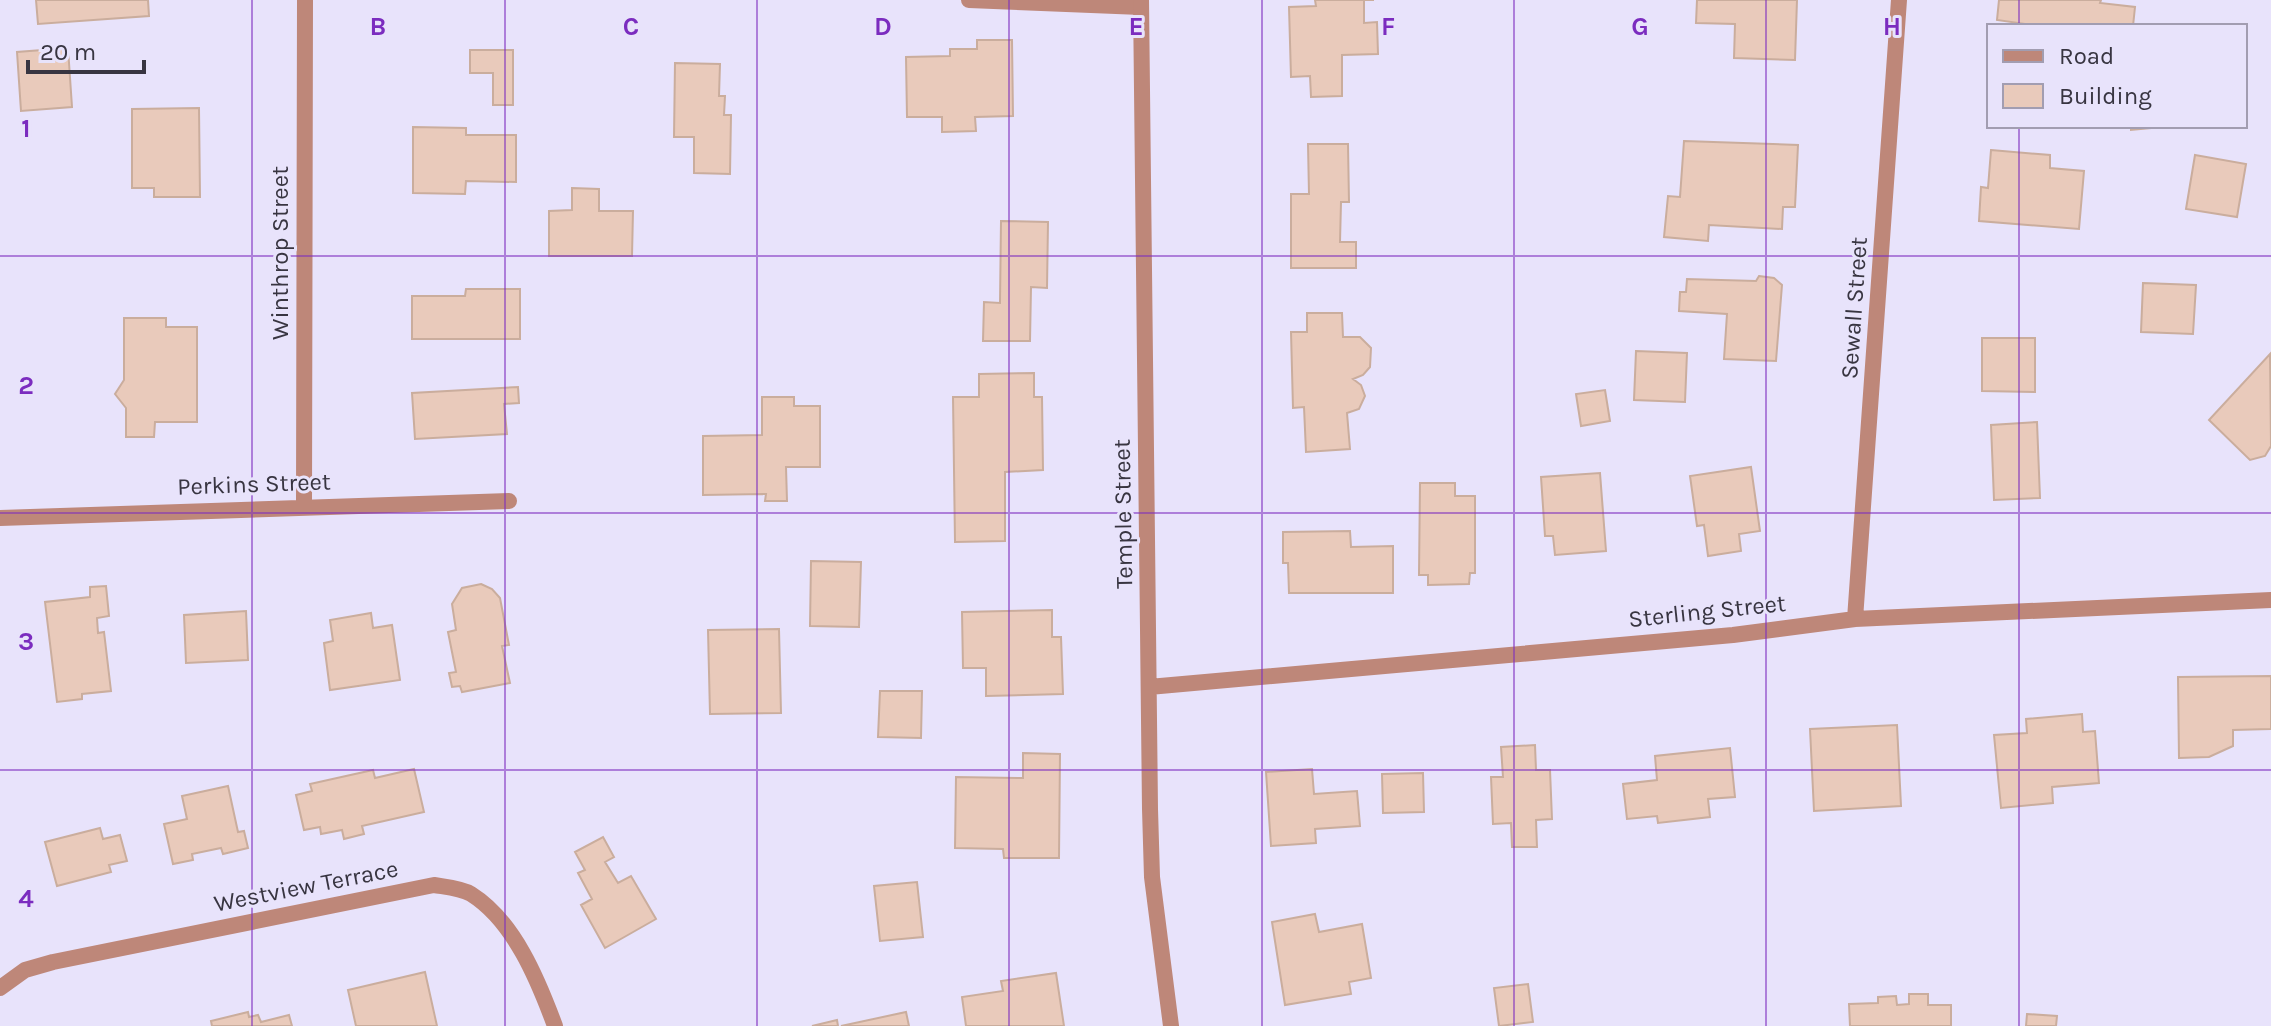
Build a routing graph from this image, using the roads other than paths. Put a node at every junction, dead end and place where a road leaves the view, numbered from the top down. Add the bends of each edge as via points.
1 (305, 0) edge
2 (969, 0) edge
3 (1899, 0) edge
4 (1141, 4) edge
5 (509, 501) dead end
6 (304, 506) junction
7 (0, 518) edge
8 (2271, 600) edge
9 (1855, 619) junction
10 (1149, 687) junction
11 (0, 988) edge
12 (555, 1026) edge
13 (1171, 1026) edge

1 - 6 street, Winthrop Street
2 - 4 street
3 - 9 street, Sewall Street
4 - 10 street, Temple Street
5 - 6 street, Perkins Street
6 - 7 street, Perkins Street
8 - 9 street, Sterling Street
9 - 10 street, Sterling Street via 1733,635
10 - 13 street, Temple Street via 1152,877
11 - 12 street, Westview Terrace via 25,970 53,962 434,885 468,891 496,913 526,961

